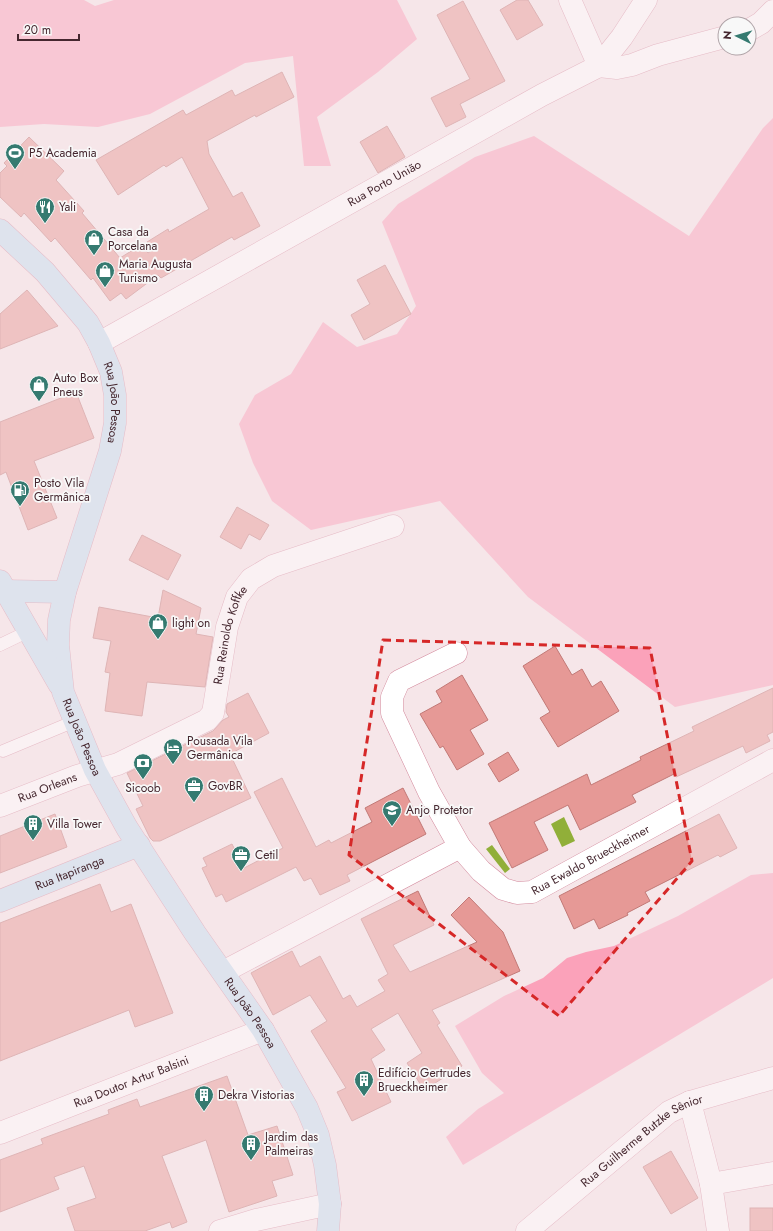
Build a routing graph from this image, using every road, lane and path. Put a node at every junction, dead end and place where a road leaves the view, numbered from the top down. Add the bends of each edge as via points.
1 (570, 0) edge
2 (646, 0) edge
3 (773, 11) edge
4 (757, 25) edge
5 (717, 39) edge
6 (599, 66) junction
7 (0, 230) edge
8 (99, 343) junction
9 (393, 526) dead end
10 (3, 586) edge
11 (65, 592) junction
12 (29, 631) junction
13 (0, 644) edge
14 (456, 653) dead end
15 (63, 692) junction
16 (75, 721) junction
17 (3, 751) dead end
18 (773, 760) edge
19 (95, 770) junction
20 (0, 806) edge
21 (139, 845) junction
22 (460, 847) junction
23 (0, 901) edge
24 (222, 972) junction
25 (263, 1030) junction
26 (773, 1078) edge
27 (690, 1102) junction
28 (0, 1132) edge
29 (773, 1173) edge
30 (711, 1184) junction
31 (330, 1204) junction
32 (220, 1231) edge
33 (328, 1231) edge
34 (527, 1231) edge
35 (718, 1231) edge

1 - 6 street
2 - 6 street, Rua Porto União
3 - 4 street
5 - 6 street via 632,65 618,68
6 - 8 street, Rua Porto União via 542,95
7 - 8 main road, Rua João Pessoa via 45,272 88,323
8 - 11 main road, Rua João Pessoa via 111,372 114,387 115,423 110,451
9 - 19 street, Rua Reinoldo Koffke via 273,566 252,580 237,597 227,627 213,713 207,720 118,764
10 - 11 main road
10 - 12 main road
11 - 15 main road, Rua João Pessoa via 59,620 58,646
12 - 13 lane
12 - 15 main road
14 - 22 street, Rua Ewaldo Brueckheimer via 400,681 392,697 392,713 429,792
15 - 16 main road, Rua João Pessoa
16 - 17 lane
16 - 19 main road, Rua João Pessoa
18 - 22 street, Rua Ewaldo Brueckheimer via 532,892 517,894 503,889 481,871
19 - 20 street, Rua Orleans
19 - 21 main road, Rua João Pessoa
21 - 23 main road, Rua Itapiranga
21 - 24 main road, Rua João Pessoa
22 - 24 street
24 - 25 main road, Rua João Pessoa
25 - 28 street, Rua Doutor Artur Balsini
25 - 31 main road, Rua João Pessoa via 307,1108 318,1135
26 - 27 street, Rua Guilherme Butzke Sênior
27 - 30 street
27 - 34 street, Rua Guilherme Butzke Sênior via 670,1112
29 - 30 street
30 - 35 street
31 - 32 street via 256,1220
31 - 33 main road, Rua João Pessoa

